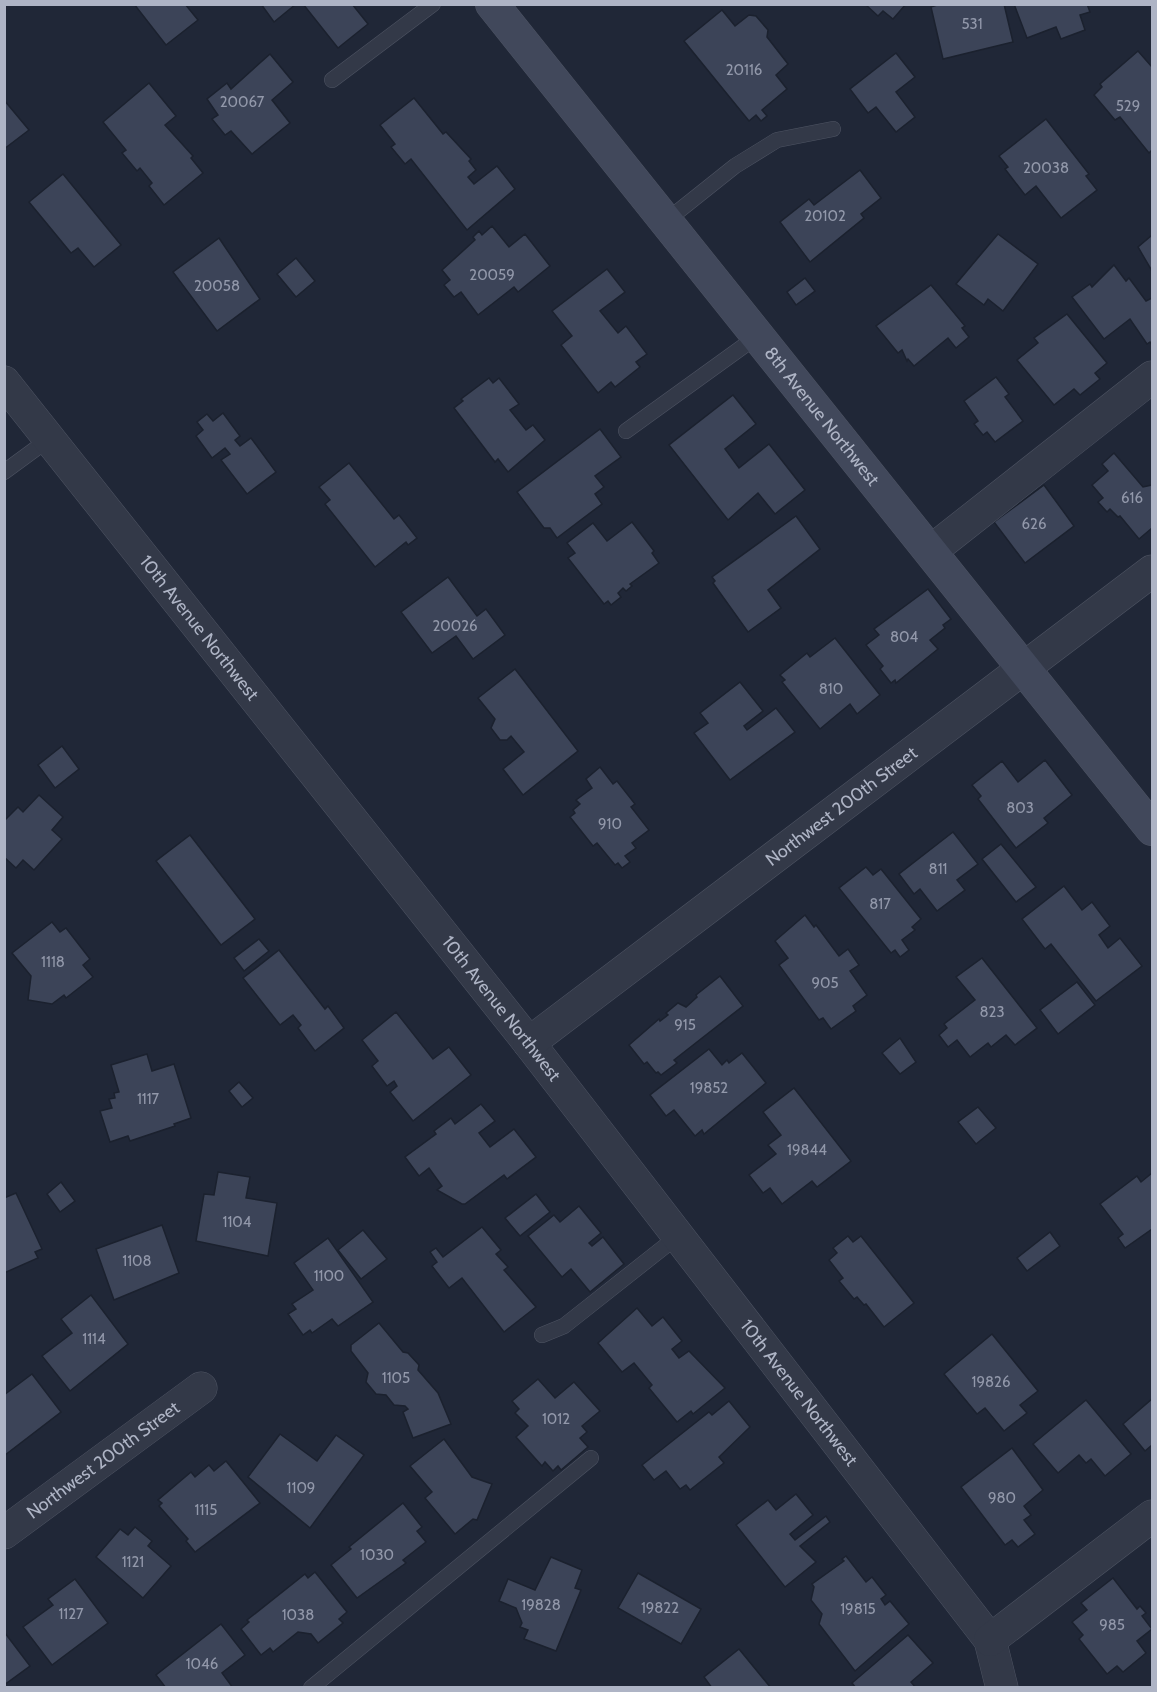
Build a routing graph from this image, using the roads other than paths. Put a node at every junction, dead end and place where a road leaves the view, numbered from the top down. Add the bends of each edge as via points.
1 (433, 4) edge
2 (492, 4) edge
3 (332, 80) dead end
4 (833, 129) dead end
5 (666, 221) junction
6 (759, 335) junction
7 (1152, 376) edge
8 (4, 382) edge
9 (626, 431) dead end
10 (49, 439) junction
11 (4, 472) edge
12 (931, 551) junction
13 (1152, 571) edge
14 (1026, 668) junction
15 (1152, 829) edge
16 (529, 1043) junction
17 (678, 1236) junction
18 (542, 1335) dead end
19 (201, 1388) dead end
20 (591, 1458) dead end
21 (1152, 1516) edge
22 (4, 1533) edge
23 (990, 1640) junction
24 (311, 1688) edge
25 (1002, 1688) edge

1 - 3 lane
2 - 5 main road, 8th Avenue Northwest
4 - 5 lane via 777,140 735,166
5 - 6 main road, 8th Avenue Northwest
6 - 9 lane
6 - 12 main road, 8th Avenue Northwest
7 - 12 street
8 - 10 street, 10th Avenue Northwest
10 - 11 lane
10 - 16 street, 10th Avenue Northwest
12 - 14 main road, 8th Avenue Northwest
13 - 14 street, Northwest 200th Street
14 - 15 main road, 8th Avenue Northwest
14 - 16 street, Northwest 200th Street
16 - 17 street, 10th Avenue Northwest
17 - 18 lane via 564,1326
17 - 23 street, 10th Avenue Northwest
19 - 22 street, Northwest 200th Street
20 - 24 lane
21 - 23 street
23 - 25 street

